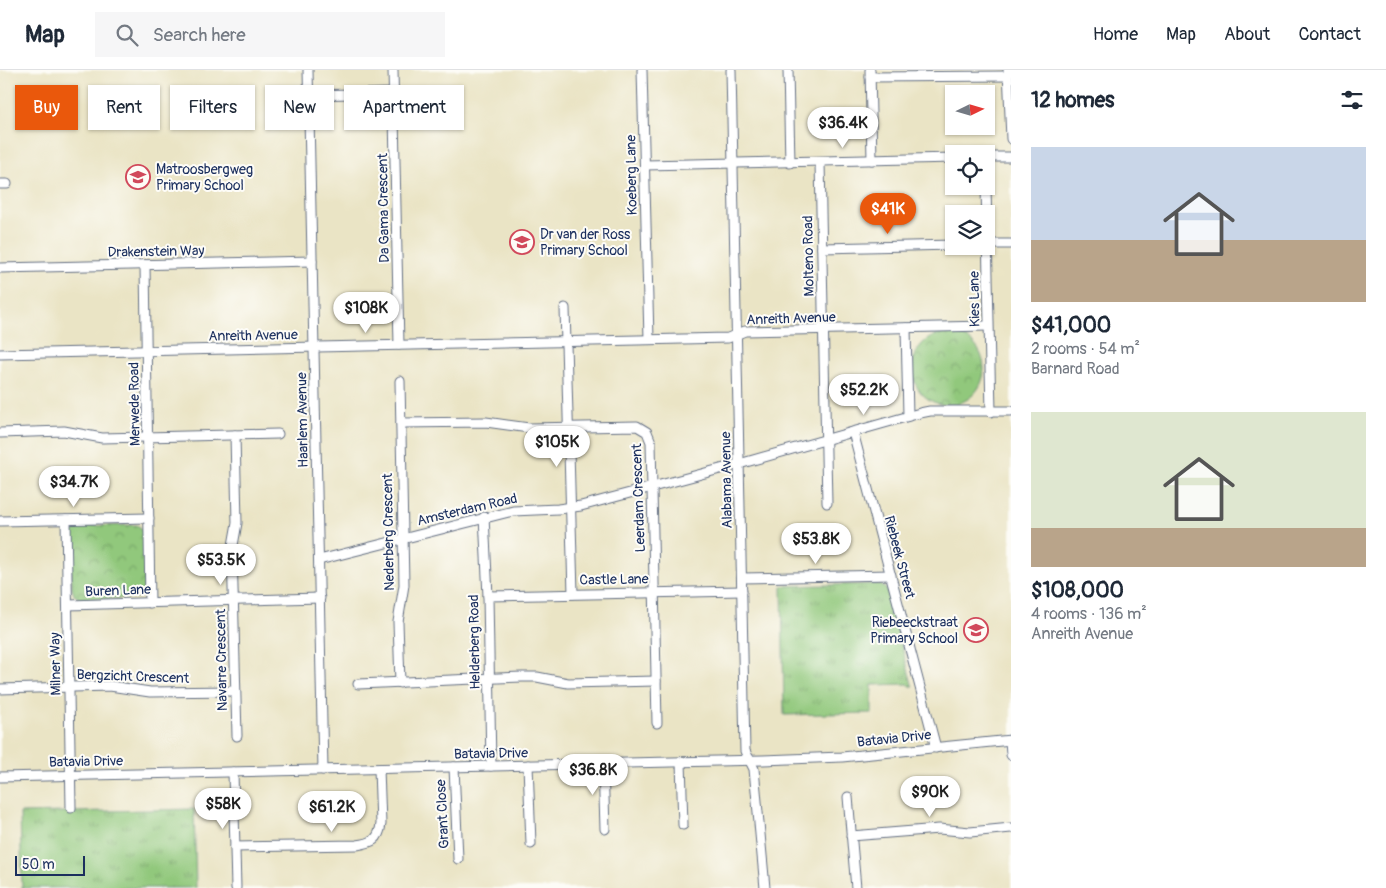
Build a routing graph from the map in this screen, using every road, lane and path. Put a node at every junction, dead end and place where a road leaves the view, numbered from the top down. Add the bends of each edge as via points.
1 (308, 70) edge
2 (393, 70) edge
3 (642, 70) edge
4 (731, 70) edge
5 (788, 70) edge
6 (870, 73) edge
7 (1008, 73) edge
8 (309, 85) edge
9 (394, 85) edge
10 (310, 130) edge
11 (395, 130) edge
12 (1011, 139) edge
13 (995, 157) edge
14 (1011, 157) edge
15 (945, 158) edge
16 (872, 160) junction
17 (820, 162) junction
18 (790, 163) junction
19 (733, 164) junction
20 (645, 165) junction
21 (995, 244) edge
22 (1011, 244) edge
23 (945, 245) edge
24 (822, 248) junction
25 (986, 255) edge
26 (312, 261) junction
27 (145, 265) junction
28 (0, 268) edge
29 (565, 308) dead end
30 (988, 326) junction
31 (906, 328) junction
32 (824, 330) junction
33 (736, 335) junction
34 (649, 339) junction
35 (566, 341) junction
36 (399, 345) junction
37 (314, 347) junction
38 (146, 351) junction
39 (0, 354) edge
40 (400, 381) dead end
41 (1011, 410) edge
42 (990, 412) junction
43 (908, 416) junction
44 (401, 423) junction
45 (568, 427) junction
46 (853, 432) junction
47 (0, 433) edge
48 (278, 434) dead end
49 (235, 435) junction
50 (148, 437) junction
51 (827, 439) junction
52 (739, 464) junction
53 (652, 487) junction
54 (827, 503) dead end
55 (570, 508) junction
56 (484, 517) junction
57 (149, 518) junction
58 (66, 520) junction
59 (0, 521) edge
60 (403, 538) junction
61 (319, 560) junction
62 (891, 575) junction
63 (742, 578) junction
64 (742, 591) junction
65 (654, 592) junction
66 (573, 594) junction
67 (488, 596) junction
68 (320, 598) junction
69 (234, 600) junction
70 (150, 603) junction
71 (68, 605) junction
72 (488, 678) junction
73 (656, 680) junction
74 (400, 682) junction
75 (358, 684) dead end
76 (69, 688) junction
77 (0, 689) edge
78 (235, 691) junction
79 (657, 723) dead end
80 (237, 736) dead end
81 (1010, 740) edge
82 (936, 748) junction
83 (1011, 755) edge
84 (750, 760) junction
85 (681, 762) junction
86 (603, 764) junction
87 (528, 765) junction
88 (490, 766) junction
89 (454, 767) junction
90 (379, 768) junction
91 (323, 770) junction
92 (233, 772) junction
93 (70, 775) junction
94 (0, 777) edge
95 (848, 797) dead end
96 (72, 808) dead end
97 (683, 825) dead end
98 (605, 828) dead end
99 (1011, 828) edge
100 (851, 836) junction
101 (531, 844) dead end
102 (235, 847) junction
103 (458, 859) dead end
104 (236, 888) edge
105 (765, 888) edge
106 (856, 888) edge

1 - 8 street, Haarlem Avenue
2 - 9 street, Da Gama Crescent
3 - 20 street, Koeberg Lane
4 - 19 street, Alabama Avenue
5 - 18 street
6 - 7 street
6 - 16 street
7 - 12 street
10 - 26 street, Haarlem Avenue
11 - 36 street, Da Gama Crescent
13 - 14 street
15 - 16 street
16 - 17 street
17 - 18 street
17 - 24 street, Molteno Road
18 - 19 street
19 - 20 street
19 - 33 street, Alabama Avenue
20 - 34 street, Koeberg Lane
21 - 22 street
23 - 24 street
24 - 32 street, Molteno Road
25 - 30 street, Kies Lane
26 - 27 street, Drakenstein Way
26 - 37 street, Haarlem Avenue
27 - 28 street, Drakenstein Way
27 - 38 street, Merwede Road
29 - 35 street
30 - 31 street, Anreith Avenue
30 - 42 street, Kies Lane
31 - 32 street, Anreith Avenue
31 - 43 street
32 - 33 street, Anreith Avenue via 745,331
32 - 51 street, Molteno Road
33 - 34 street, Anreith Avenue via 728,338
33 - 52 street, Alabama Avenue
34 - 35 street, Anreith Avenue
35 - 36 street, Anreith Avenue
35 - 45 street
36 - 37 street, Anreith Avenue
37 - 38 street, Anreith Avenue
37 - 61 street, Haarlem Avenue
38 - 39 street, Anreith Avenue
38 - 50 street, Merwede Road
40 - 44 street, Nederberg Crescent
41 - 42 street, Amsterdam Road
42 - 43 street, Amsterdam Road via 930,411
43 - 46 street, Amsterdam Road
44 - 45 street, Leerdam Crescent via 486,422 518,428
44 - 60 street, Nederberg Crescent
45 - 53 street, Leerdam Crescent via 637,426 645,429 650,438
45 - 55 street
46 - 51 street, Amsterdam Road
46 - 62 street, Riebeek Street
47 - 50 street via 64,431 102,438
48 - 49 street
49 - 50 street
49 - 69 street, Navarre Crescent via 237,523 232,551
50 - 57 street, Merwede Road
51 - 52 street, Amsterdam Road
51 - 54 street, Molteno Road
52 - 53 street, Amsterdam Road
52 - 63 street, Alabama Avenue
53 - 55 street, Amsterdam Road
53 - 65 street, Leerdam Crescent
55 - 56 street, Amsterdam Road via 513,510
55 - 66 street
56 - 60 street, Amsterdam Road
56 - 67 street, Helderberg Road
57 - 58 street
57 - 70 street, Merwede Road
58 - 59 street
58 - 71 street, Milner Way
60 - 61 street, Amsterdam Road
60 - 74 street, Nederberg Crescent via 404,595 398,622
61 - 68 street, Haarlem Avenue
62 - 63 street
62 - 82 street, Riebeek Street
63 - 64 street, Alabama Avenue
64 - 65 street, Castle Lane
64 - 84 street, Alabama Avenue via 745,751
65 - 66 street, Castle Lane
65 - 73 street, Leerdam Crescent
66 - 67 street, Castle Lane
67 - 72 street, Helderberg Road
68 - 69 street, Buren Lane
68 - 91 street, Haarlem Avenue
69 - 70 street, Buren Lane
69 - 78 street, Navarre Crescent
70 - 71 street, Buren Lane
71 - 76 street, Milner Way
72 - 73 street via 537,677 568,683
72 - 74 street
72 - 88 street, Helderberg Road
73 - 79 street, Leerdam Crescent
74 - 75 street
76 - 77 street, Bergzicht Crescent
76 - 78 street, Bergzicht Crescent via 120,686 150,692
76 - 93 street, Milner Way
78 - 80 street, Navarre Crescent
81 - 82 street, Batavia Drive
81 - 83 street
82 - 84 street, Batavia Drive via 842,757
84 - 85 street, Batavia Drive
84 - 105 street, Alabama Avenue via 754,769
85 - 86 street, Batavia Drive
85 - 97 street
86 - 87 street, Batavia Drive
86 - 98 street
87 - 88 street, Batavia Drive
87 - 101 street
88 - 89 street, Batavia Drive
89 - 90 street, Batavia Drive
89 - 103 street, Grant Close
90 - 91 street, Batavia Drive
90 - 102 street via 381,824 375,840 357,845
91 - 92 street, Batavia Drive
92 - 93 street, Batavia Drive
92 - 102 street
93 - 94 street, Batavia Drive
93 - 96 street, Milner Way
95 - 100 street
99 - 100 street via 970,832 939,829
100 - 106 street
102 - 104 street

